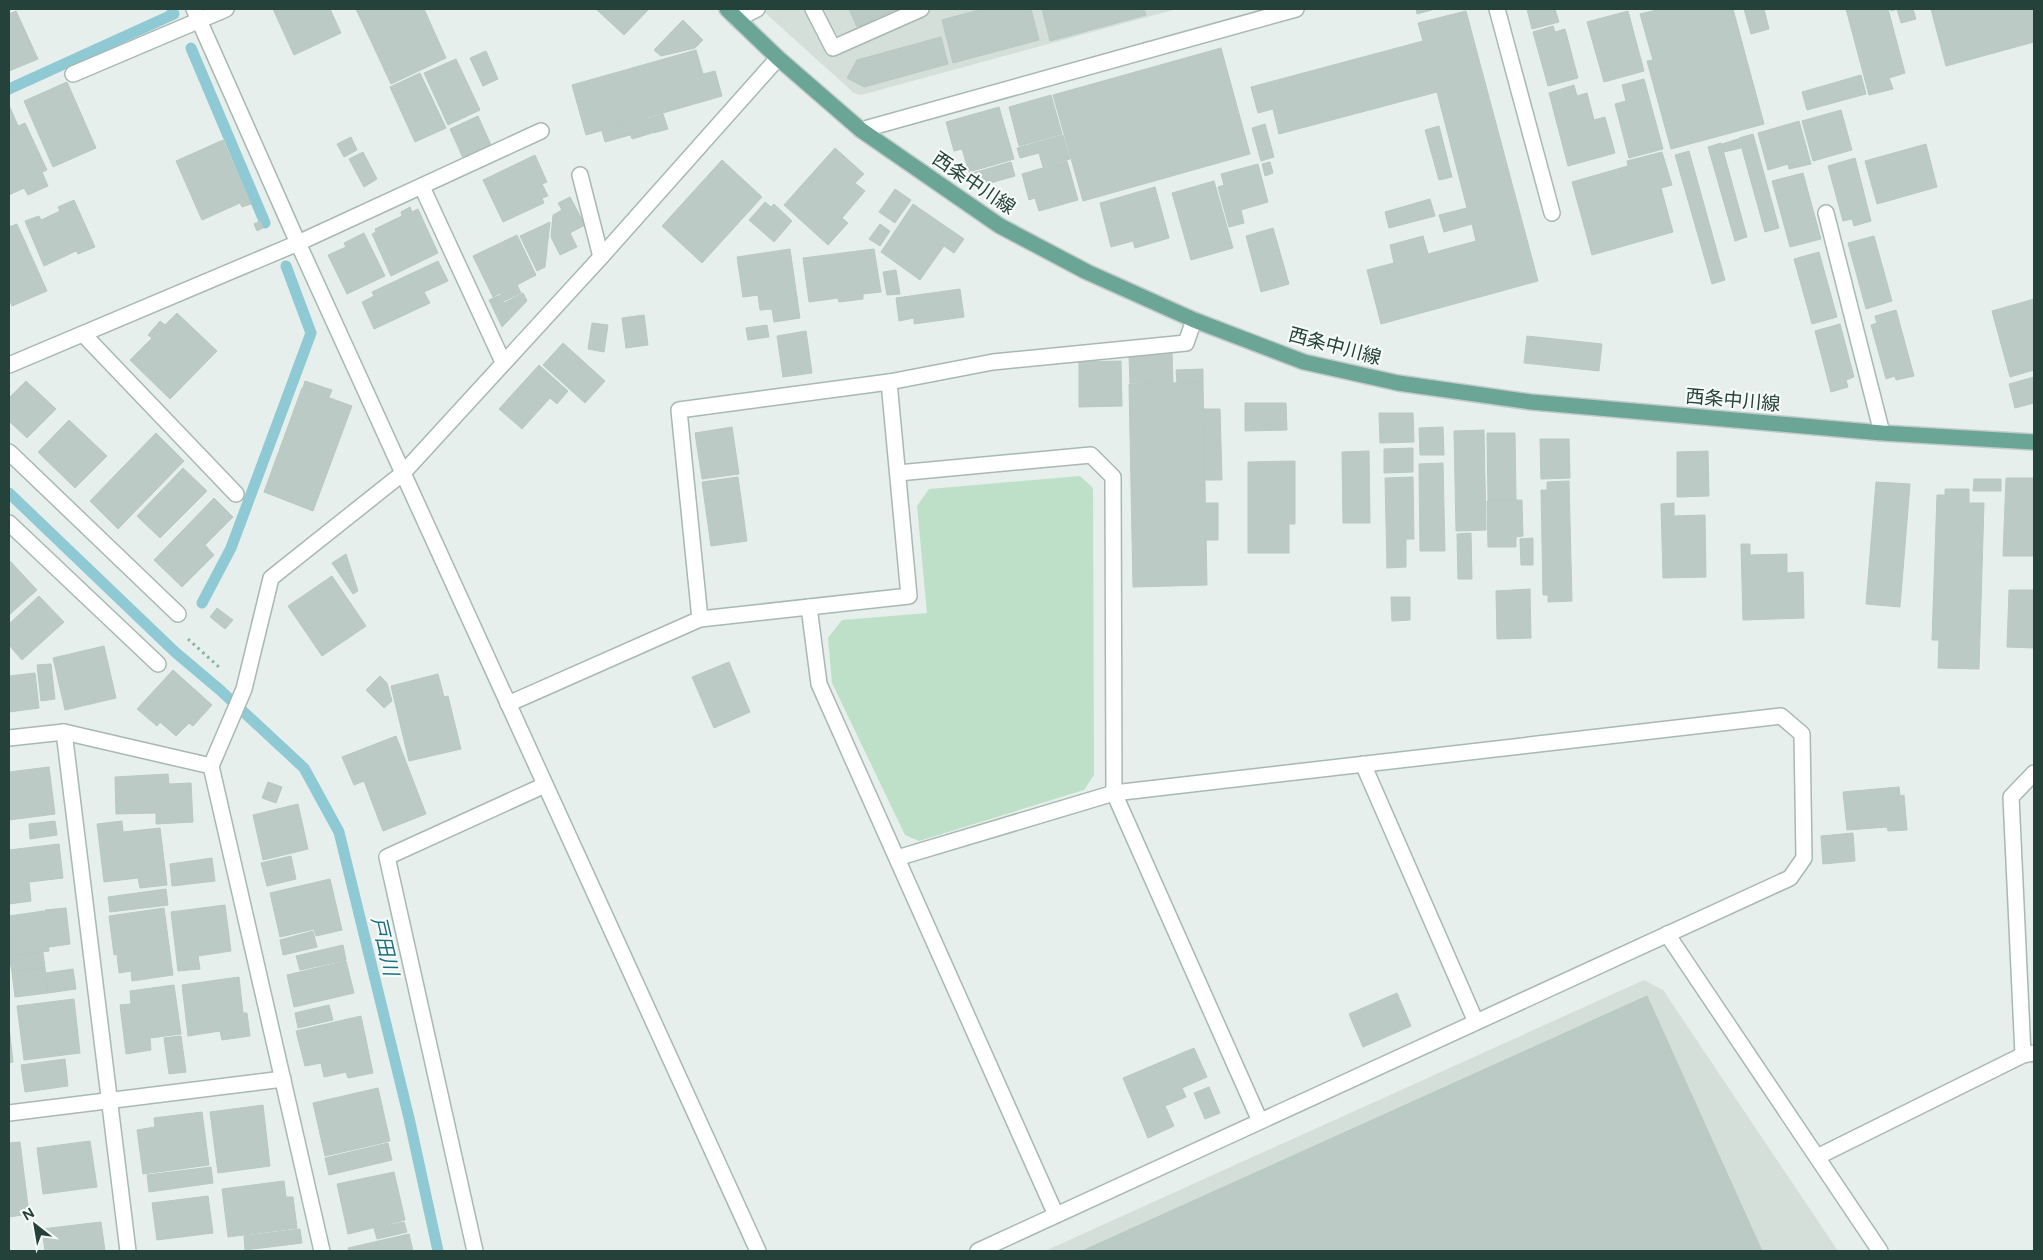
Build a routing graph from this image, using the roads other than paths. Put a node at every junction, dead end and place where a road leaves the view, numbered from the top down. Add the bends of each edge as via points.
1 (226, 9) edge
2 (756, 9) edge
3 (813, 9) edge
4 (921, 9) edge
5 (1296, 9) edge
6 (1497, 9) edge
7 (732, 14) edge
8 (196, 15) edge
9 (778, 58) junction
10 (72, 74) dead end
11 (861, 130) junction
12 (542, 132) dead end
13 (580, 176) dead end
14 (422, 187) junction
15 (1552, 212) dead end
16 (1826, 213) dead end
17 (298, 243) junction
18 (601, 258) junction
19 (1194, 320) junction
20 (83, 334) junction
21 (503, 362) junction
22 (9, 365) edge
23 (889, 382) junction
24 (1882, 433) junction
25 (2034, 442) edge
26 (9, 452) edge
27 (403, 473) junction
28 (898, 473) junction
29 (236, 494) dead end
30 (9, 523) edge
31 (809, 607) junction
32 (178, 614) road end
33 (700, 618) junction
34 (158, 664) dead end
35 (508, 704) junction
36 (64, 732) junction
37 (9, 738) edge
38 (1363, 764) junction
39 (211, 766) junction
40 (2034, 773) edge
41 (545, 786) junction
42 (1114, 793) junction
43 (897, 858) junction
44 (1667, 934) junction
45 (1476, 1022) junction
46 (2029, 1054) edge
47 (283, 1079) junction
48 (110, 1100) junction
49 (9, 1113) edge
50 (1260, 1121) junction
51 (1817, 1157) junction
52 (1056, 1215) junction
53 (128, 1251) edge
54 (322, 1251) edge
55 (475, 1251) edge
56 (758, 1251) edge
57 (978, 1251) edge
58 (1880, 1251) edge

1 - 8 street
2 - 7 street
3 - 4 street via 833,48
5 - 11 street
6 - 15 street
7 - 9 main road, 西条中川線
8 - 10 street
8 - 17 street
9 - 11 main road, 西条中川線
9 - 18 street
11 - 19 main road, 西条中川線 via 1000,226 1087,272
12 - 14 street
13 - 18 street
14 - 17 street
14 - 21 street
16 - 24 street
17 - 20 street
17 - 27 street
18 - 21 street
19 - 23 street via 1186,343 993,362
19 - 24 main road, 西条中川線 via 1304,362 1398,383 1531,402
20 - 22 street
20 - 29 street
21 - 27 street
23 - 28 street
23 - 33 street via 680,410
24 - 25 main road, 西条中川線
26 - 32 street
27 - 35 street
27 - 39 street via 271,578 244,689
28 - 31 street via 909,596
28 - 42 street via 1091,456 1113,477
30 - 34 street
31 - 33 street
31 - 43 street via 819,684
33 - 35 street
35 - 41 street
36 - 37 street
36 - 39 street
36 - 48 street
38 - 42 street
38 - 44 street via 1781,716 1802,734 1804,858 1790,878
38 - 45 street
39 - 47 street
40 - 46 street via 2011,796
41 - 55 street via 386,857
41 - 56 street
42 - 43 street
42 - 50 street
43 - 52 street
44 - 45 street
44 - 51 street
45 - 50 street
46 - 51 street
47 - 48 street
47 - 54 street
48 - 49 street
48 - 53 street
50 - 52 street
51 - 58 street
52 - 57 street

